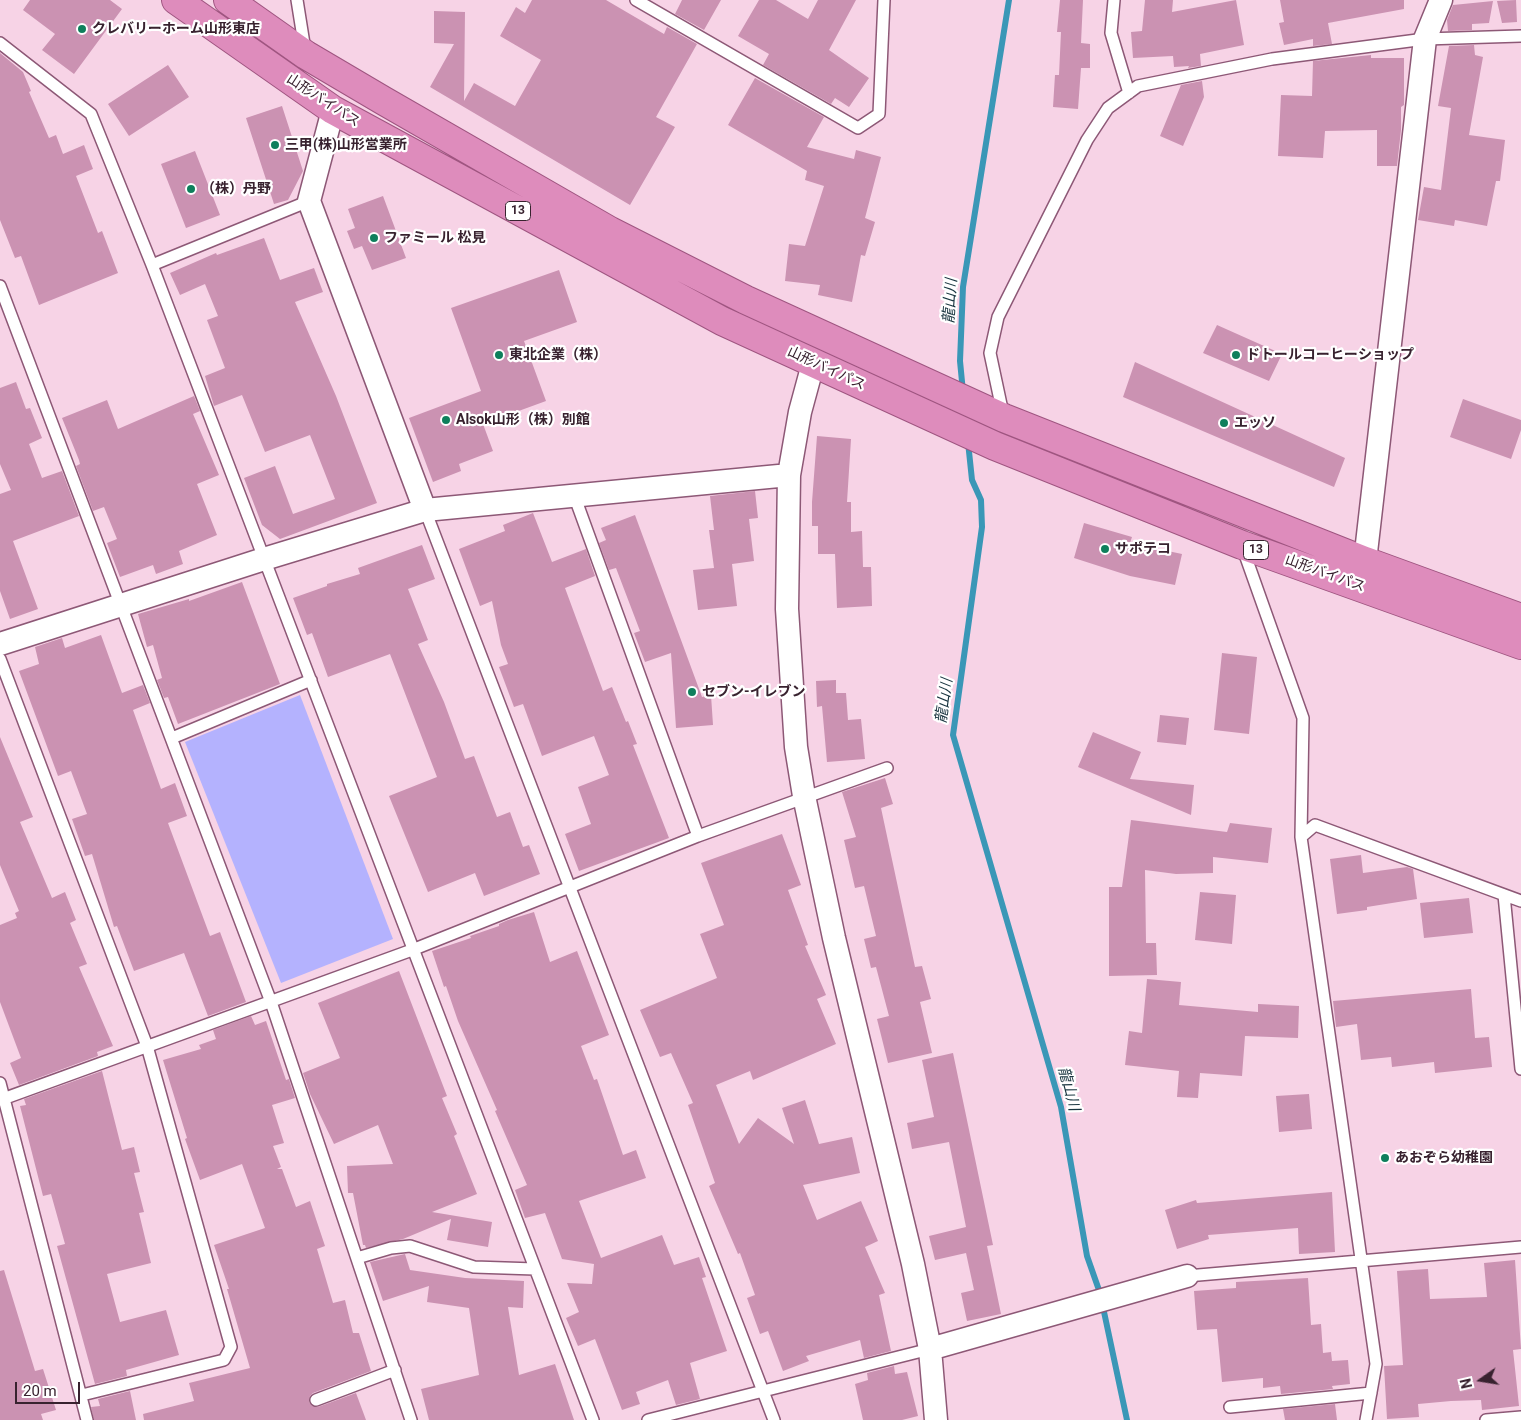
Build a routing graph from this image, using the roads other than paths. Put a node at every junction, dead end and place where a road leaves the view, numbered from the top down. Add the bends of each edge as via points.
1 (176, 0) edge
2 (228, 0) edge
3 (297, 0) edge
4 (636, 0) edge
5 (884, 0) edge
6 (1114, 0) edge
7 (1441, 0) edge
8 (1521, 36) edge
9 (1425, 39) junction
10 (0, 44) edge
11 (306, 55) junction
12 (1129, 93) junction
13 (333, 110) junction
14 (309, 201) junction
15 (152, 266) junction
16 (0, 286) edge
17 (813, 364) junction
18 (1004, 418) junction
19 (789, 475) junction
20 (574, 495) junction
21 (425, 510) junction
22 (1242, 545) junction
23 (264, 559) junction
24 (1365, 562) junction
25 (121, 604) junction
26 (1521, 618) edge
27 (0, 644) edge
28 (1521, 645) edge
29 (0, 659) edge
30 (310, 680) junction
31 (172, 738) junction
32 (887, 768) dead end
33 (804, 796) junction
34 (698, 836) junction
35 (1301, 837) junction
36 (569, 888) junction
37 (1504, 894) junction
38 (1521, 901) edge
39 (412, 950) junction
40 (271, 1002) junction
41 (147, 1046) junction
42 (1521, 1069) edge
43 (0, 1082) edge
44 (3, 1098) edge
45 (1521, 1247) edge
46 (357, 1258) junction
47 (1363, 1261) junction
48 (536, 1269) junction
49 (1187, 1276) joint
50 (930, 1349) junction
51 (395, 1370) junction
52 (762, 1391) junction
53 (1371, 1393) junction
54 (82, 1395) junction
55 (316, 1400) dead end
56 (1230, 1407) dead end
57 (1521, 1417) edge
58 (87, 1420) edge
59 (412, 1420) edge
60 (593, 1420) edge
61 (648, 1420) edge
62 (774, 1420) edge
63 (936, 1420) edge
64 (1366, 1420) edge
65 (1486, 1420) edge

1 - 13 highway, 山形バイパス / 13
2 - 11 highway, 山形バイパス / 13
3 - 11 lane
4 - 5 lane via 858,128 879,114
6 - 12 lane via 1111,33
7 - 9 street
8 - 9 lane
9 - 12 lane via 1272,59 1138,86
9 - 24 street
10 - 15 lane via 91,114
11 - 18 highway, 山形バイパス / 13 via 610,230 746,300
12 - 18 lane via 1108,108 1087,140 998,317 990,353
13 - 14 street
13 - 17 highway, 山形バイパス / 13 via 722,321
14 - 15 lane
14 - 21 street
15 - 23 lane
16 - 25 lane
17 - 19 street via 800,412
17 - 22 highway, 山形バイパス / 13 via 995,446
18 - 24 highway, 山形バイパス / 13
19 - 20 street
19 - 33 street via 787,609 796,747
20 - 21 street
20 - 34 lane
21 - 23 street
21 - 36 lane
22 - 28 highway, 山形バイパス / 13
22 - 35 lane via 1303,718
23 - 25 street
23 - 30 lane
24 - 26 highway, 山形バイパス / 13
25 - 27 street
25 - 31 lane
29 - 41 lane
30 - 31 lane
30 - 39 lane
31 - 40 lane
32 - 33 lane
33 - 34 lane
33 - 50 street
34 - 36 lane
35 - 37 lane via 1315,825
35 - 47 lane
36 - 39 lane
36 - 52 lane
37 - 38 lane
37 - 42 lane
39 - 40 lane
39 - 48 lane
40 - 41 lane
40 - 46 lane
41 - 44 lane
41 - 54 lane via 231,1347 224,1360
43 - 44 lane
44 - 54 lane
45 - 47 lane
46 - 48 lane via 410,1246 474,1267
46 - 51 lane
47 - 49 lane
47 - 53 lane via 1376,1364
48 - 60 lane
49 - 50 street
50 - 52 lane
50 - 63 street
51 - 55 lane
51 - 59 lane
52 - 61 lane
52 - 62 lane
53 - 56 lane
53 - 64 lane
54 - 58 lane
57 - 65 lane

